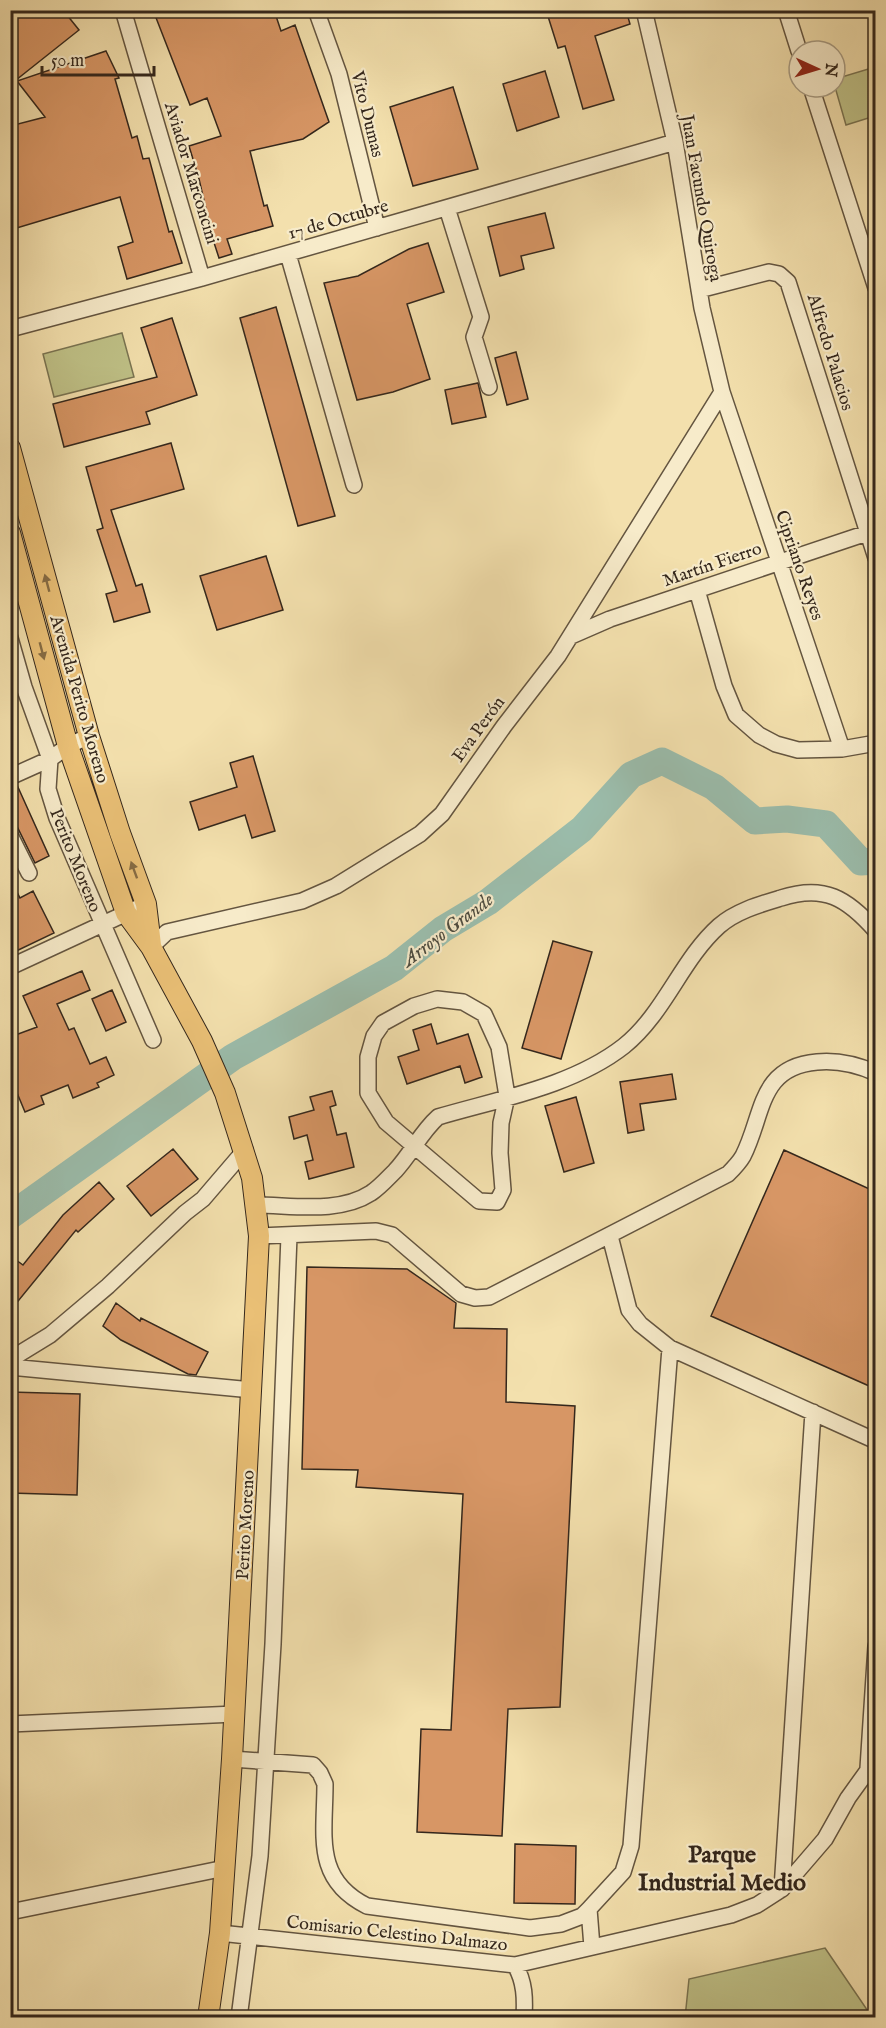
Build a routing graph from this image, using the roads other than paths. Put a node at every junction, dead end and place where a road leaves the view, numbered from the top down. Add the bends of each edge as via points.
1 (123, 10) edge
2 (316, 10) edge
3 (644, 10) edge
4 (786, 10) edge
5 (795, 39) edge
6 (815, 99) edge
7 (675, 142) junction
8 (447, 208) junction
9 (376, 228) junction
10 (288, 254) junction
11 (202, 278) junction
12 (876, 288) edge
13 (699, 290) junction
14 (10, 329) edge
15 (489, 387) dead end
16 (722, 392) junction
17 (10, 448) edge
18 (354, 485) dead end
19 (10, 533) edge
20 (867, 533) junction
21 (876, 558) edge
22 (779, 562) junction
23 (697, 590) junction
24 (571, 636) junction
25 (10, 638) edge
26 (89, 736) junction
27 (876, 744) edge
28 (68, 746) junction
29 (842, 749) junction
30 (50, 759) junction
31 (10, 777) edge
32 (10, 836) edge
33 (28, 873) dead end
34 (146, 904) junction
35 (126, 913) junction
36 (102, 924) junction
37 (876, 931) edge
38 (151, 947) junction
39 (10, 968) edge
40 (153, 1040) dead end
41 (202, 1041) joint
42 (871, 1068) edge
43 (507, 1096) junction
44 (415, 1145) junction
45 (244, 1150) junction
46 (256, 1205) junction
47 (259, 1236) junction
48 (289, 1236) junction
49 (610, 1236) junction
50 (670, 1348) junction
51 (10, 1356) edge
52 (10, 1367) edge
53 (252, 1390) junction
54 (813, 1412) junction
55 (876, 1441) edge
56 (876, 1646) edge
57 (235, 1714) junction
58 (10, 1724) edge
59 (232, 1759) junction
60 (265, 1761) junction
61 (872, 1765) edge
62 (225, 1868) junction
63 (782, 1889) junction
64 (589, 1909) junction
65 (10, 1912) edge
66 (220, 1933) junction
67 (250, 1936) junction
68 (591, 1947) junction
69 (515, 1965) junction
70 (208, 2018) edge
71 (239, 2018) edge
72 (524, 2018) edge

1 - 11 street, Aviador Marconcini
2 - 9 street, Vito Dumas via 339,74
3 - 7 street, Juan Facundo Quiroga
4 - 5 street
6 - 12 street
7 - 8 street, 17 de Octubre
7 - 13 street, Juan Facundo Quiroga
8 - 9 street, 17 de Octubre
8 - 15 street via 481,317 474,337
9 - 10 street, 17 de Octubre
10 - 11 street, 17 de Octubre
10 - 18 street
11 - 14 street, 17 de Octubre
13 - 16 street, Juan Facundo Quiroga
13 - 20 street, Alfredo Palacios via 769,272 788,282
16 - 22 street, Cipriano Reyes
16 - 24 street, Eva Perón
26 -> 17 main road, Avenida Perito Moreno
19 -> 28 main road, Avenida Perito Moreno
20 - 21 street, Alfredo Palacios
20 - 22 street, Martín Fierro
22 - 23 street, Martín Fierro
22 - 29 street, Cipriano Reyes
23 - 24 street, Martín Fierro
23 - 29 street via 724,686 736,714 776,744 798,750
24 - 38 street, Eva Perón via 442,814 420,834 336,886 302,901 167,932
25 - 30 street, Perito Moreno
26 - 28 street
34 -> 26 main road, Avenida Perito Moreno
27 - 29 street
28 - 30 street
28 - 35 main road, Avenida Perito Moreno
30 - 31 street
30 - 36 street, Perito Moreno via 48,789 57,818
32 - 33 street
34 - 35 street
34 - 38 main road, Avenida Perito Moreno
35 - 36 street
35 - 38 main road, Avenida Perito Moreno
36 - 39 street
36 - 40 street, Perito Moreno
37 - 43 street via 860,913 820,892 797,893 753,907 721,924 650,1022 623,1046 582,1071
38 - 41 main road, Avenida Perito Moreno
41 - 45 main road, Perito Moreno
42 - 49 street via 823,1061 791,1067 774,1081 742,1157 728,1174
43 - 44 street via 438,1117
43 - 44 street via 501,1123 503,1190 497,1202 479,1201
43 - 44 street via 499,1047 484,1014 463,1002 437,999 414,1006 383,1023 374,1036 368,1069 369,1093 386,1122
44 - 46 street via 371,1193 351,1201 332,1206
45 - 46 main road, Perito Moreno
45 - 51 street via 203,1199 108,1286 50,1335
46 - 47 main road, Perito Moreno
47 - 48 street
47 - 53 main road, Perito Moreno
48 - 49 street via 387,1233 461,1294 475,1298 489,1297
48 - 60 street
49 - 50 street via 629,1310
50 - 54 street
50 - 64 street via 631,1846 623,1872
52 - 53 street
53 - 57 main road, Perito Moreno
54 - 55 street
54 - 63 street
56 - 61 street
57 - 58 street
57 - 59 main road, Perito Moreno
59 - 60 street
59 - 62 main road, Perito Moreno
60 - 64 street via 313,1765 320,1773 325,1784 325,1856 331,1875 354,1900 367,1906 530,1928 561,1924
60 - 67 street via 260,1856
61 - 63 street via 825,1839
62 - 65 street
62 - 66 main road, Perito Moreno
63 - 68 street via 731,1915
64 - 68 street
66 - 67 street, Comisario Celestino Dalmazo
66 - 70 main road, Perito Moreno
67 - 69 street, Comisario Celestino Dalmazo
67 - 71 street
68 - 69 street
69 - 72 street, Comisario Celestino Dalmazo via 522,1977

